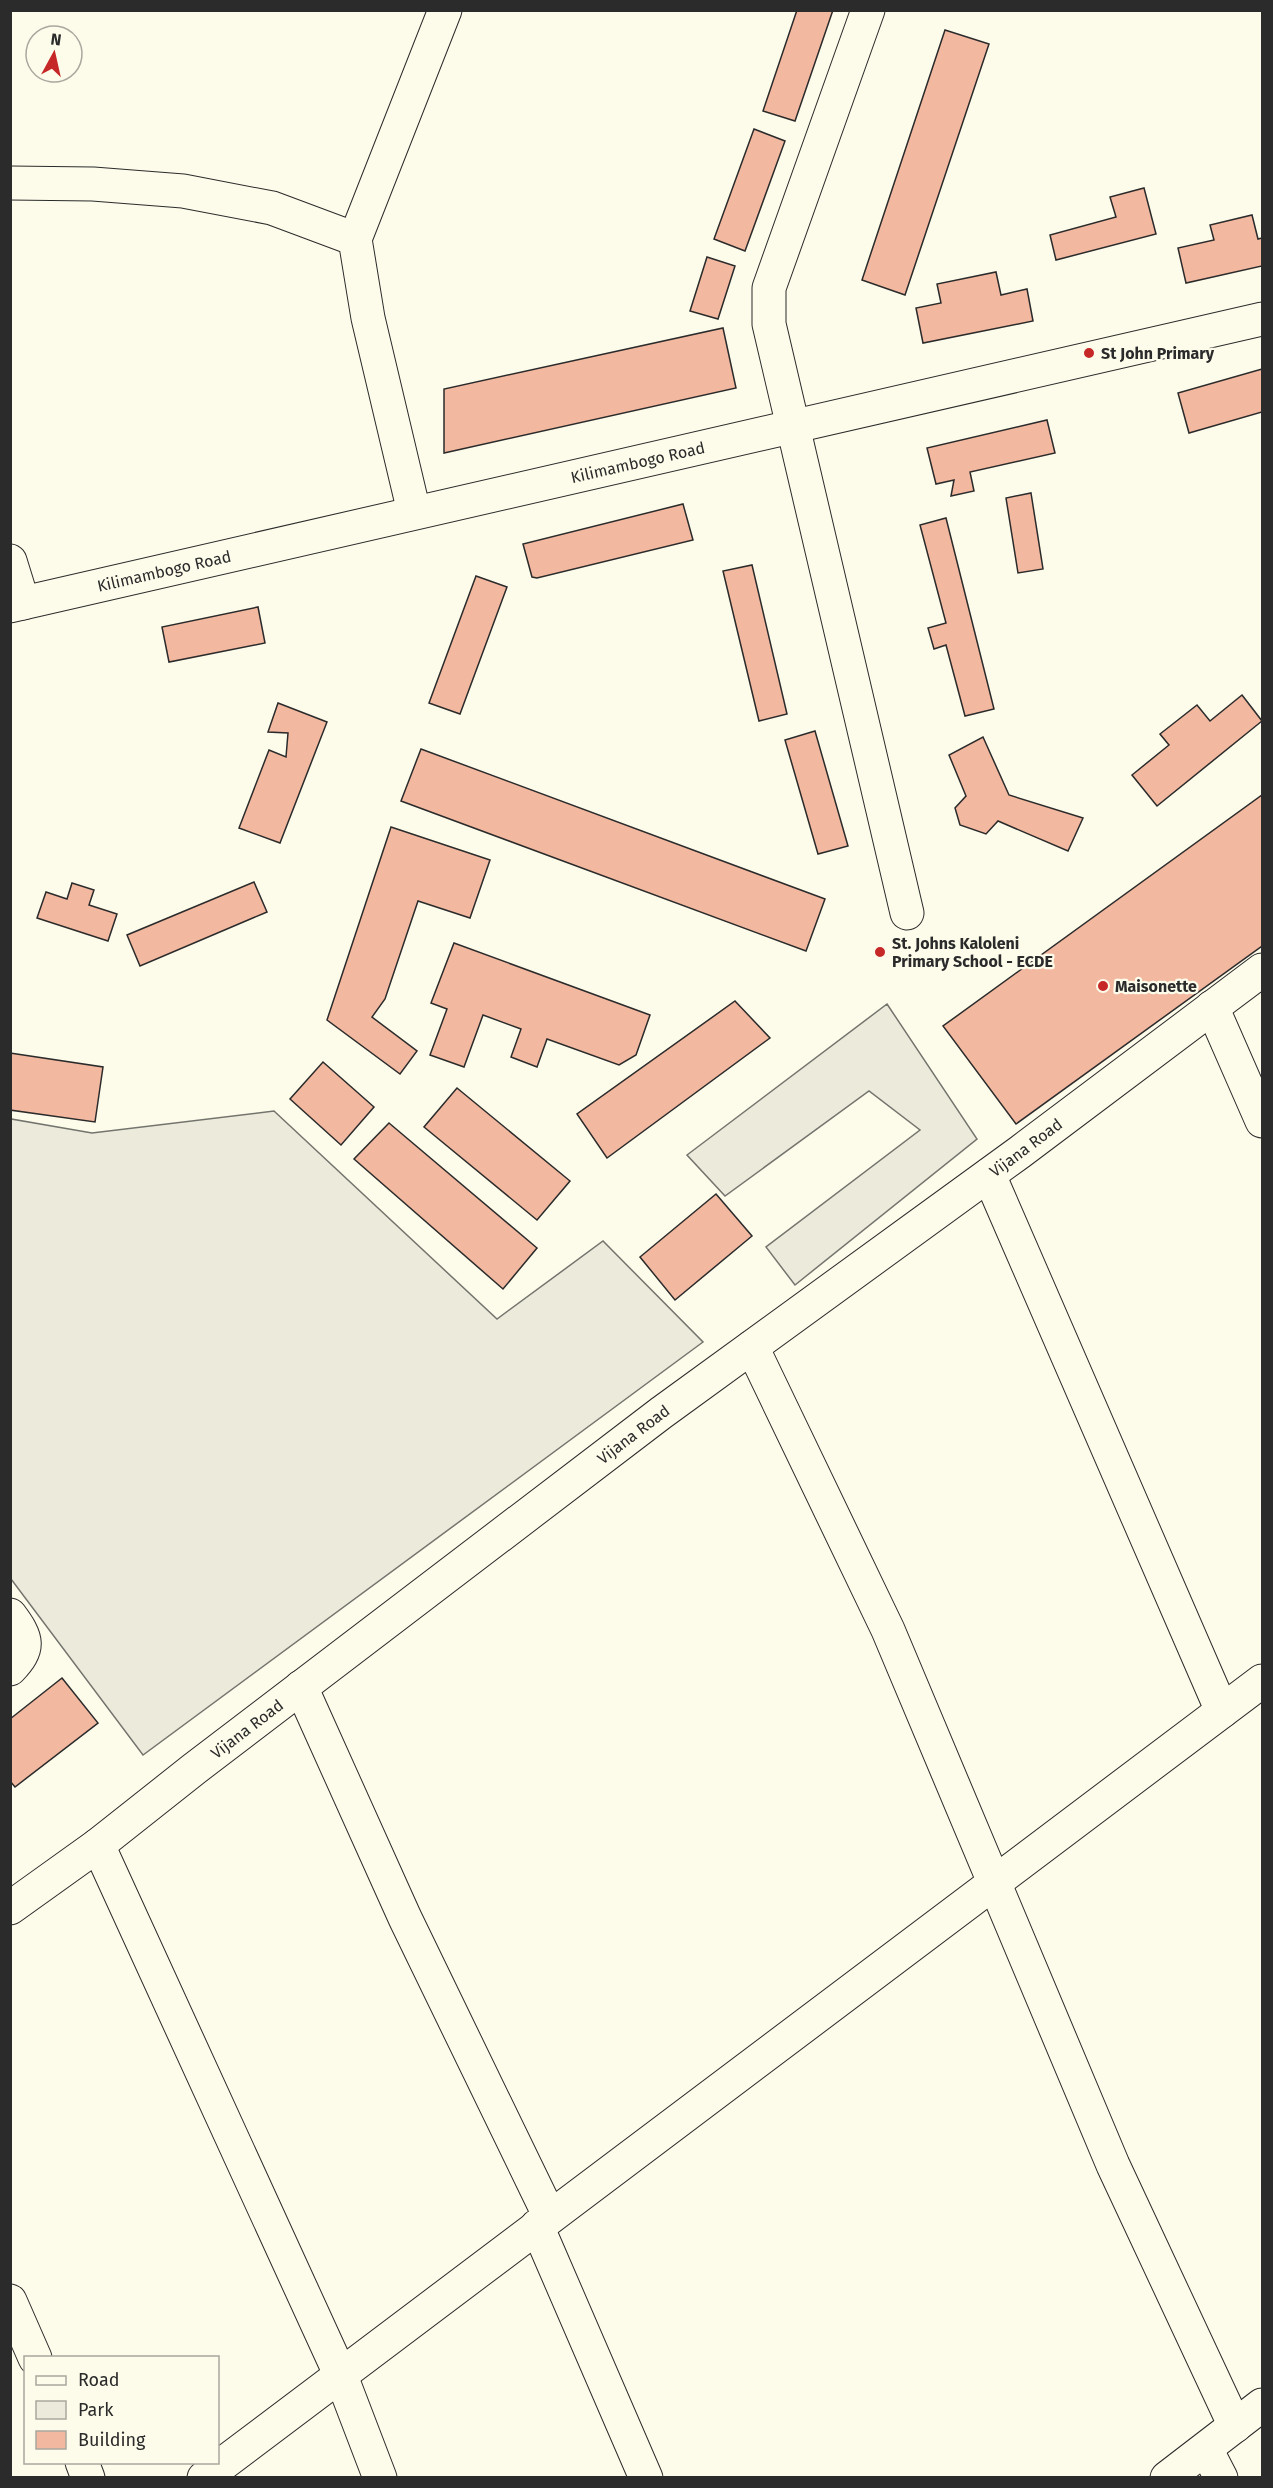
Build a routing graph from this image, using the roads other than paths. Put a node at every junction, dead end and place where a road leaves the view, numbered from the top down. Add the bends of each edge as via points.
1 (445, 10) edge
2 (868, 10) edge
3 (10, 183) edge
4 (355, 239) junction
5 (1263, 319) edge
6 (795, 426) junction
7 (414, 512) junction
8 (10, 561) edge
9 (16, 604) edge
10 (907, 913) dead end
11 (1263, 970) edge
12 (1212, 1007) junction
13 (1263, 1121) edge
14 (988, 1175) junction
15 (752, 1347) junction
16 (10, 1615) edge
17 (10, 1669) edge
18 (1263, 1681) edge
19 (301, 1687) junction
20 (1222, 1711) junction
21 (98, 1845) junction
22 (995, 1884) junction
23 (10, 1908) edge
24 (544, 2221) junction
25 (10, 2301) edge
26 (34, 2356) edge
27 (341, 2376) junction
28 (1263, 2405) edge
29 (1235, 2426) junction
30 (1206, 2449) junction
31 (82, 2464) edge
32 (88, 2478) edge
33 (204, 2478) edge
34 (381, 2478) edge
35 (645, 2478) edge
36 (1167, 2478) edge
37 (1221, 2478) edge

1 - 4 street
2 - 6 street via 768,288 769,324
3 - 4 street via 183,191 272,208
4 - 7 street via 368,318
5 - 6 street, Kilimambogo Road
6 - 7 street, Kilimambogo Road
6 - 10 street
7 - 9 street, Kilimambogo Road
8 - 9 street
11 - 12 street, Vijana Road
12 - 13 street
12 - 14 street, Vijana Road
14 - 15 street, Vijana Road
14 - 20 street
15 - 19 street, Vijana Road
15 - 22 street via 888,1630
16 - 17 street via 25,1644 24,1654
18 - 20 street
19 - 21 street, Vijana Road
19 - 24 street
20 - 22 street
21 - 23 street, Vijana Road
21 - 27 street
22 - 24 street
22 - 29 street via 1113,2165
24 - 27 street
24 - 35 street
25 - 26 street
27 - 33 street
27 - 34 street
28 - 29 street
29 - 30 street
30 - 36 street
30 - 37 street
31 - 32 street

